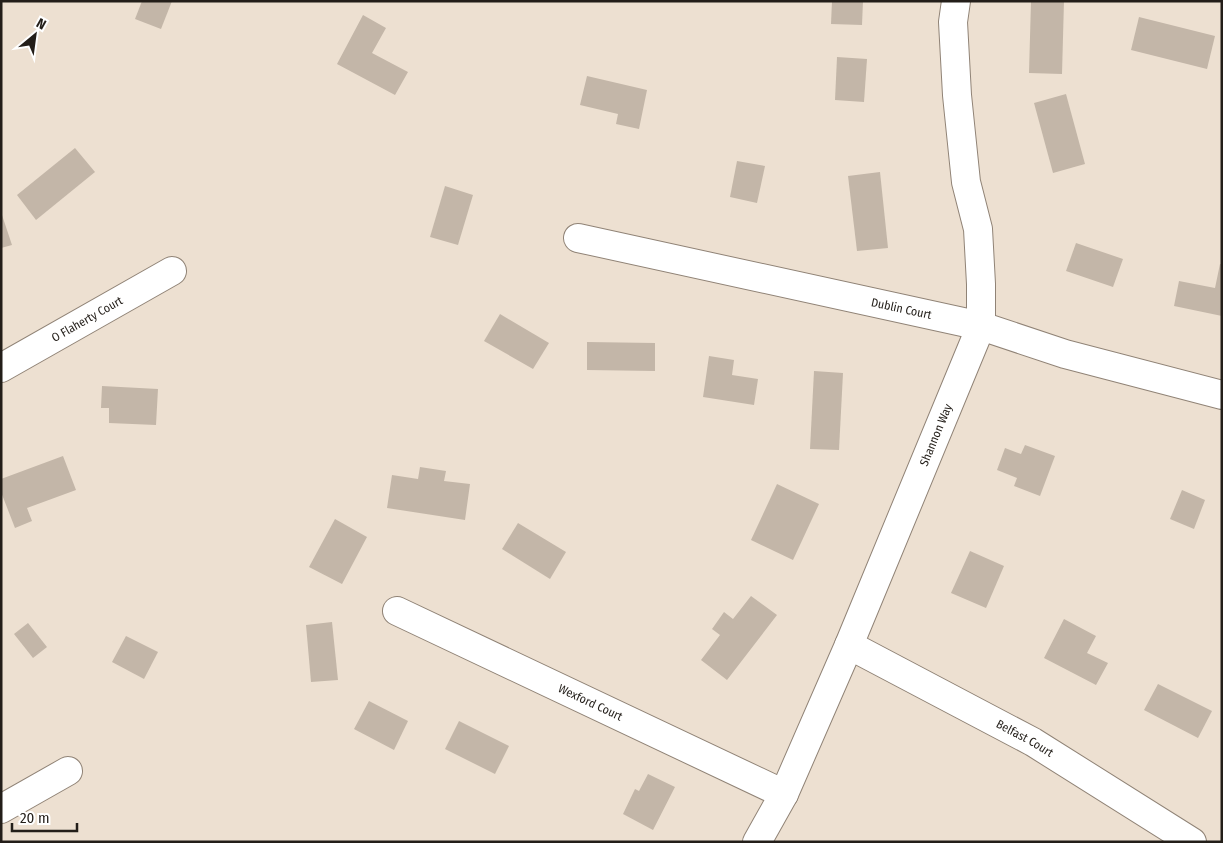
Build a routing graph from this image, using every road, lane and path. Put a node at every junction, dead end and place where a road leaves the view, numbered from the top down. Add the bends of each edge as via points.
1 (956, 1) edge
2 (578, 238) dead end
3 (172, 271) dead end
4 (981, 326) junction
5 (1, 368) edge
6 (1222, 395) edge
7 (397, 611) dead end
8 (849, 645) junction
9 (68, 771) dead end
10 (784, 794) junction
11 (1, 809) edge
12 (756, 842) edge
13 (1192, 842) edge

1 - 4 street, Shannon Way via 953,22 957,95 966,182 978,228
2 - 4 street, Dublin Court
3 - 5 street, O Flaherty Court
4 - 6 street, Dublin Court via 1065,354
4 - 8 street, Shannon Way
7 - 10 street, Wexford Court
8 - 10 street, Shannon Way
8 - 13 street, Belfast Court via 1033,742
9 - 11 street
10 - 12 street, Shannon Way

